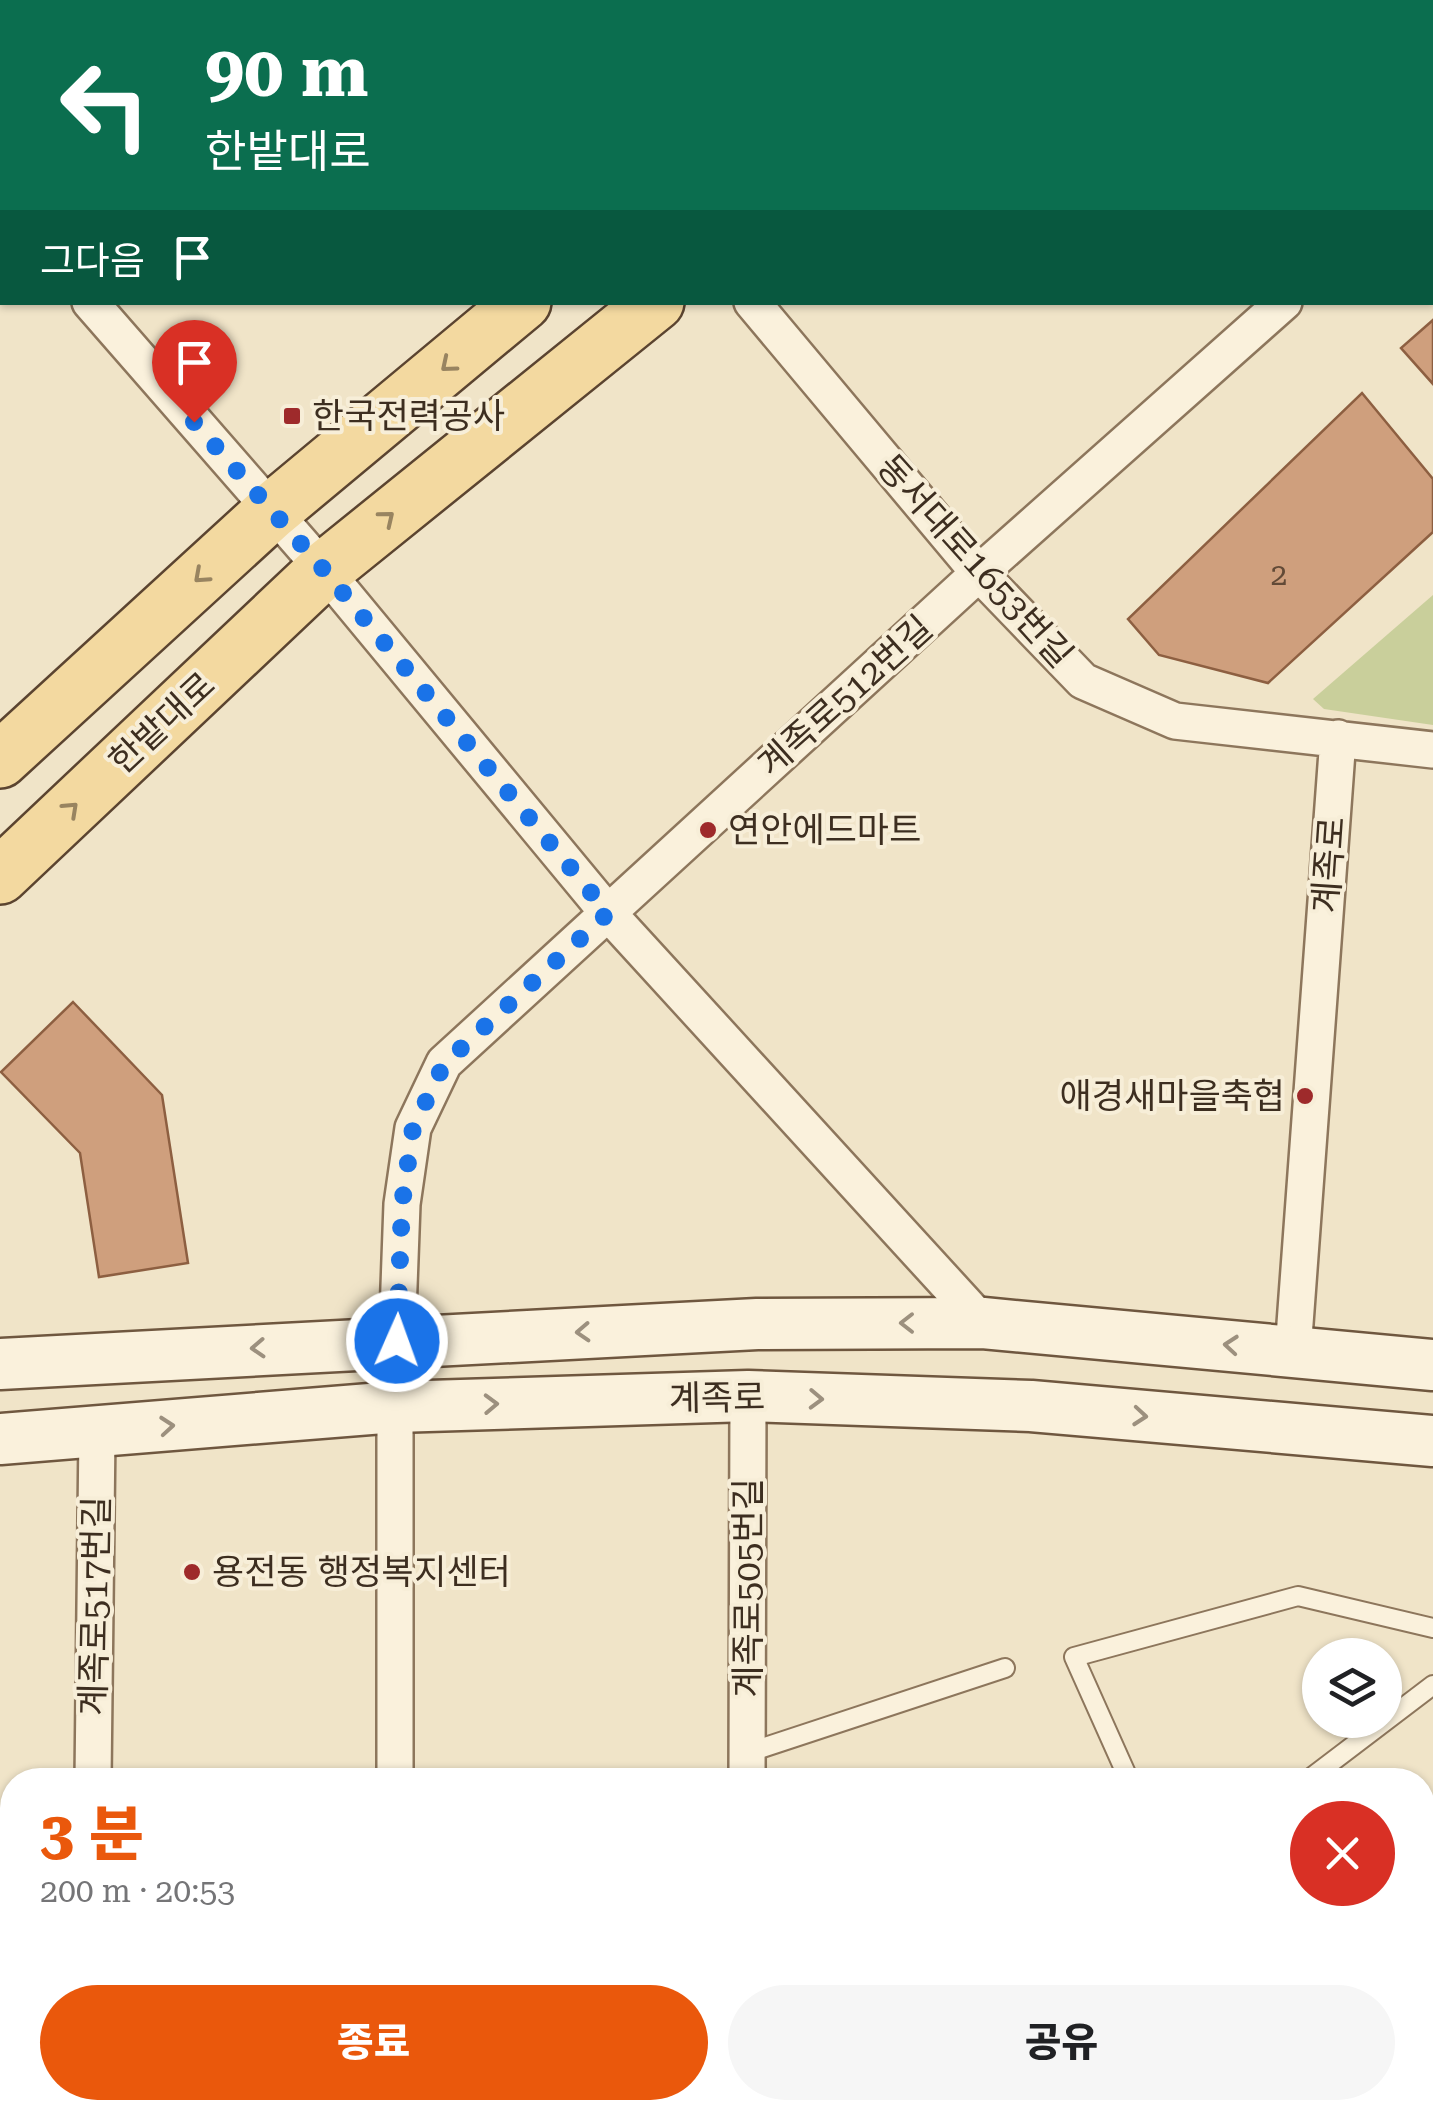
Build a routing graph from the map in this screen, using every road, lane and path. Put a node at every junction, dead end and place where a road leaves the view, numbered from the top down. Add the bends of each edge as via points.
1 (93, 305) edge
2 (519, 305) edge
3 (652, 305) edge
4 (754, 305) edge
5 (1281, 305) edge
6 (272, 511) junction
7 (324, 570) junction
8 (978, 574) junction
9 (1338, 738) junction
10 (1433, 750) edge
11 (0, 760) edge
12 (0, 876) edge
13 (608, 913) junction
14 (983, 1323) junction
15 (397, 1341) junction
16 (1293, 1351) junction
17 (0, 1364) edge
18 (1433, 1365) edge
19 (748, 1396) junction
20 (395, 1407) junction
21 (97, 1432) junction
22 (0, 1439) edge
23 (1433, 1441) edge
24 (1433, 1628) edge
25 (1005, 1668) dead end
26 (1433, 1685) edge
27 (747, 1766) edge
28 (93, 1768) edge
29 (395, 1768) edge
30 (1124, 1768) edge
31 (1326, 1768) edge

1 - 6 street
2 -> 6 main road
7 -> 3 main road, 한밭대로
4 - 8 street, 동서대로1653번길
5 - 8 street, 계족로512번길
6 - 7 street
6 -> 11 main road
12 -> 7 main road, 한밭대로
7 - 13 street
8 - 9 street, 동서대로1653번길 via 1084,682 1175,721
8 - 13 street, 계족로512번길
9 - 10 street, 동서대로1653번길
9 - 16 street, 계족로
13 - 14 street
13 - 15 street, 계족로512번길 via 444,1064 436,1080 413,1128 402,1204
14 -> 15 main road, 계족로 via 758,1324
16 -> 14 main road, 계족로
15 -> 17 main road, 계족로
16 - 18 main road, 계족로
20 -> 19 main road, 계족로
19 -> 23 main road, 계족로 via 1030,1406
19 - 27 street, 계족로505번길
21 -> 20 main road, 계족로
20 - 29 street
21 - 22 main road, 계족로
21 - 28 street, 계족로517번길
24 - 30 lane via 1298,1596 1074,1657
25 - 27 lane
26 - 31 lane

